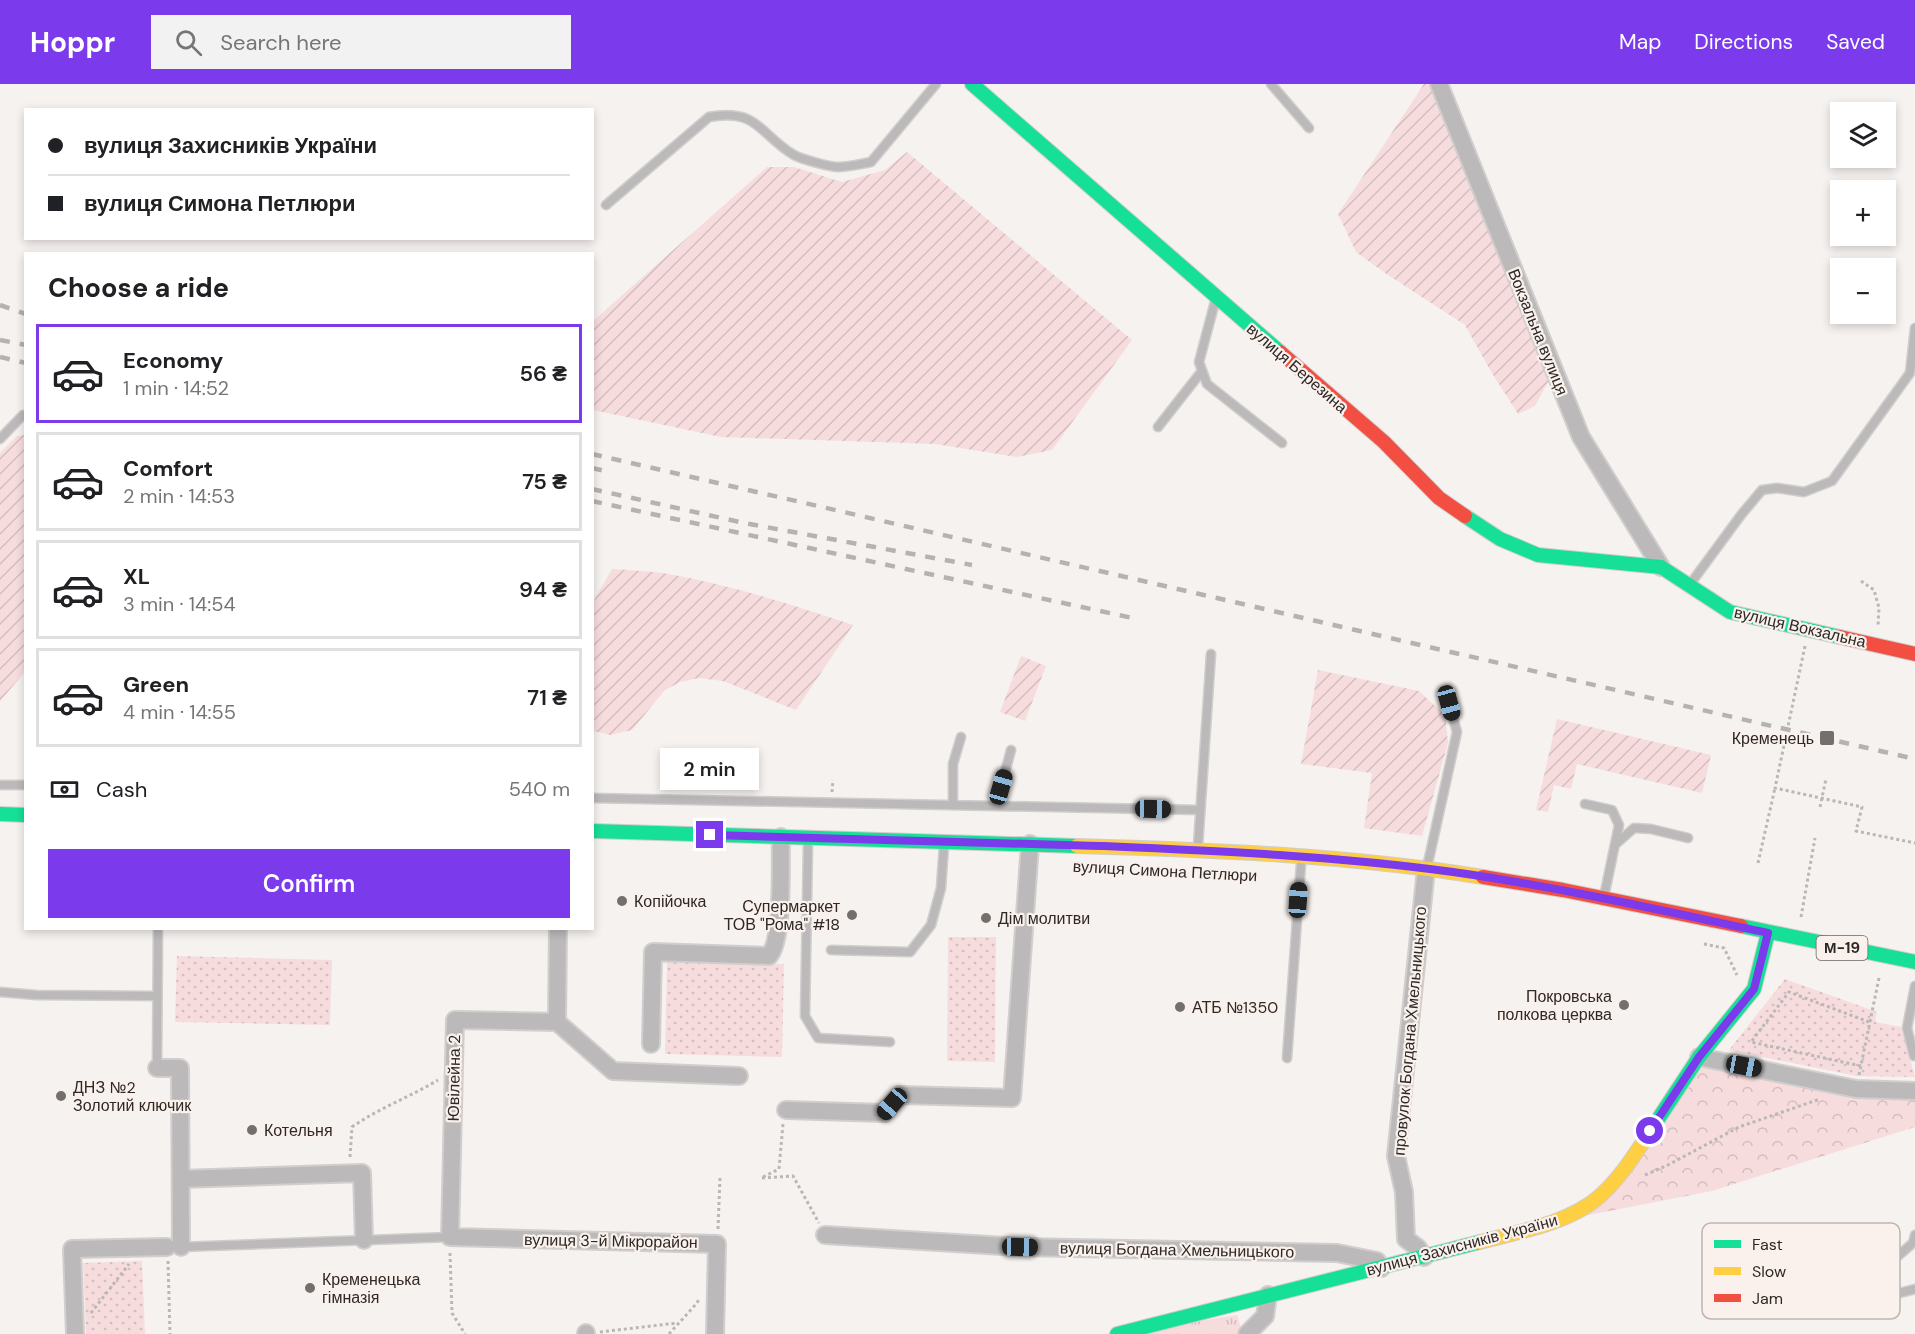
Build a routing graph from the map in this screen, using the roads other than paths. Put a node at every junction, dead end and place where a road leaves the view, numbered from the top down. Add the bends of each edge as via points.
1 (936, 84) edge
2 (972, 84) edge
3 (1271, 84) edge
4 (1439, 84) edge
5 (1309, 128) dead end
6 (606, 205) dead end
7 (1216, 297) junction
8 (1915, 328) edge
9 (1202, 371) junction
10 (23, 415) dead end
11 (1158, 427) dead end
12 (0, 440) edge
13 (1282, 443) dead end
14 (1661, 567) junction
15 (1690, 584) junction
16 (1211, 654) dead end
17 (1915, 654) edge
18 (1449, 703) dead end
19 (961, 736) dead end
20 (1011, 750) dead end
21 (0, 785) edge
22 (24, 785) edge
23 (594, 798) edge
24 (1585, 804) dead end
25 (953, 805) junction
26 (996, 806) junction
27 (1200, 810) junction
28 (0, 814) edge
29 (24, 814) edge
30 (594, 831) edge
31 (781, 837) junction
32 (808, 838) junction
33 (1688, 838) dead end
34 (944, 842) junction
35 (1617, 843) junction
36 (1029, 844) junction
37 (1197, 850) junction
38 (1301, 857) junction
39 (1426, 869) junction
40 (1604, 899) junction
41 (158, 930) edge
42 (558, 930) edge
43 (1768, 933) junction
44 (831, 950) dead end
45 (1915, 962) edge
46 (1915, 986) edge
47 (0, 992) edge
48 (157, 996) junction
49 (557, 1022) junction
50 (890, 1042) dead end
51 (651, 1044) dead end
52 (1914, 1056) edge
53 (1699, 1057) junction
54 (1287, 1058) dead end
55 (157, 1068) joint
56 (739, 1076) dead end
57 (1915, 1091) edge
58 (786, 1110) road end
59 (181, 1179) junction
60 (825, 1235) road end
61 (1915, 1235) edge
62 (450, 1237) junction
63 (364, 1240) junction
64 (174, 1247) junction
65 (1900, 1254) edge
66 (1424, 1257) junction
67 (1381, 1268) junction
68 (1915, 1289) edge
69 (1900, 1293) edge
70 (1268, 1295) junction
71 (75, 1334) edge
72 (715, 1334) edge
73 (1117, 1334) edge
74 (1247, 1334) edge

1 - 6 lane via 871,162 837,167 794,156 761,127 744,117 725,114 709,117
2 - 7 main road, вулиця Березина
3 - 5 lane
4 - 14 street, Вокзальна вулиця via 1581,437
7 - 9 lane via 1199,362
7 - 14 main road, вулиця Березина via 1383,442 1439,498 1500,539 1538,555
8 - 15 lane via 1910,373 1832,481 1804,492 1762,490
9 - 11 lane
9 - 13 lane via 1207,384
10 - 12 lane
14 - 15 main road, вулиця Вокзальна
15 - 17 main road, вулиця Вокзальна via 1730,612
16 - 27 lane
18 - 39 lane via 1457,732
19 - 25 lane via 953,764
20 - 26 lane
21 - 22 lane
23 - 25 lane
24 - 35 lane via 1612,810 1619,825
25 - 26 lane
26 - 27 lane
27 - 37 lane
28 - 29 main road
30 - 31 main road, вулиця Симона Петлюри / М-19
31 - 32 main road, вулиця Симона Петлюри / М-19
31 - 51 street via 774,950 769,956 653,952
32 - 34 main road, вулиця Симона Петлюри / М-19
32 - 50 lane via 806,1016 818,1038
33 - 35 lane via 1634,828
34 - 36 main road, вулиця Симона Петлюри / М-19
34 - 44 lane via 941,888 932,925 910,952
35 - 40 lane
36 - 37 main road, вулиця Симона Петлюри / М-19
36 - 58 street via 1012,1098 900,1095 885,1113
37 - 38 main road, М-19
38 - 39 main road, М-19
38 - 54 lane
39 - 40 main road, М-19
39 - 66 street, провулок Богдана Хмельницького via 1396,1156 1404,1192 1406,1239
40 - 43 main road, М-19
41 - 48 lane
42 - 49 street
43 - 45 main road, М-19
43 - 53 main road, вулиця Захисників України via 1754,989
46 - 52 lane via 1907,1028
47 - 48 lane
48 - 55 lane
49 - 56 street via 613,1071
49 - 62 street, Ювілейна 2 via 455,1020
53 - 57 street via 1856,1089
53 - 66 main road, вулиця Захисників України via 1626,1168 1599,1197 1558,1221
55 - 59 street via 180,1068
59 - 63 street via 362,1173
59 - 64 street
60 - 67 street, вулиця Богдана Хмельницького via 1020,1247 1337,1253 1377,1261
61 - 65 lane via 1913,1243
62 - 63 lane
62 - 72 street, вулиця 3-й Мікрорайон via 717,1244
63 - 64 lane
64 - 71 street via 72,1249
66 - 67 main road, вулиця Захисників України
67 - 70 main road, вулиця Захисників України
68 - 69 lane
70 - 73 main road, вулиця Захисників України
70 - 74 street via 1265,1316

